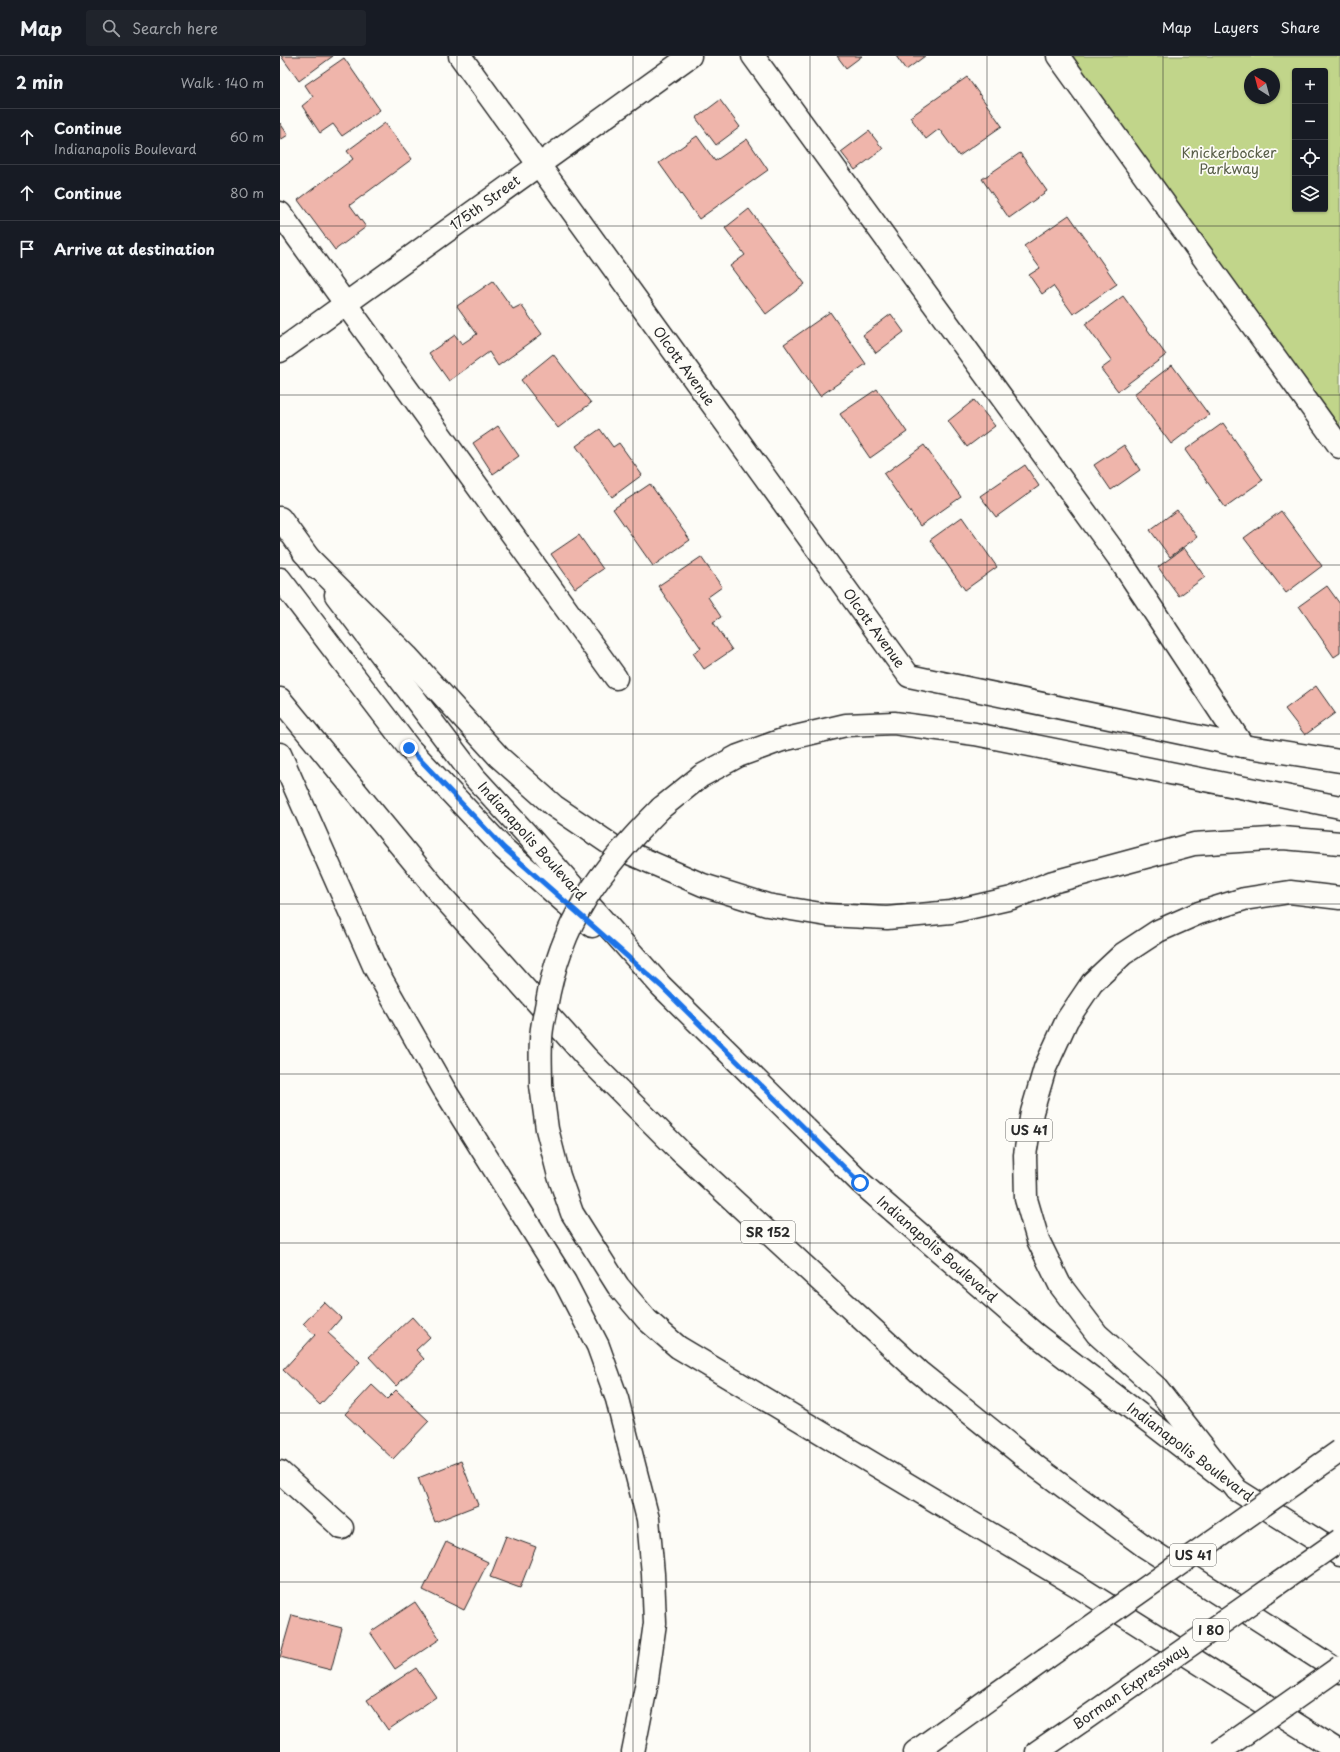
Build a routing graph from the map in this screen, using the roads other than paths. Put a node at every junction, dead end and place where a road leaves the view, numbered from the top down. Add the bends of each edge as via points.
1 (460, 56) edge
2 (690, 56) edge
3 (753, 56) edge
4 (1058, 56) edge
5 (538, 164) junction
6 (280, 213) edge
7 (346, 303) junction
8 (280, 351) edge
9 (1340, 447) edge
10 (280, 518) edge
11 (304, 553) junction
12 (280, 579) edge
13 (616, 678) dead end
14 (280, 699) edge
15 (1243, 746) junction
16 (280, 754) edge
17 (1340, 761) edge
18 (1340, 807) edge
19 (1340, 844) edge
20 (1340, 898) edge
21 (661, 986) junction
22 (1340, 1451) edge
23 (280, 1472) edge
24 (1237, 1490) junction
25 (342, 1528) dead end
26 (1340, 1540) edge
27 (1340, 1555) edge
28 (1340, 1667) edge
29 (1340, 1672) edge
30 (633, 1752) edge
31 (915, 1752) edge
32 (1037, 1752) edge
33 (1219, 1752) edge
34 (1340, 1752) edge

1 - 5 main road, Olcott Avenue
2 - 5 main road, 175th Street
3 - 15 main road via 1118,557
4 - 9 main road
5 - 7 main road, 175th Street
5 - 15 main road, Olcott Avenue via 909,676
6 - 7 main road
7 - 8 main road, 175th Street
7 - 13 main road
10 - 11 main road, Indianapolis Boulevard
11 - 19 main road via 407,656 499,757 554,806 613,846 703,885 767,905 827,915 887,918 951,912 1012,898 1053,882 1194,844 1283,838
11 - 21 main road, Indianapolis Boulevard via 475,778
12 - 21 main road via 409,748 504,848
14 - 29 main road, SR 152 via 441,895 587,1058 680,1151 920,1372 1037,1467 1144,1546
15 - 17 main road
16 - 30 main road via 374,966 444,1089 565,1282 598,1346 615,1392 648,1519 653,1574 655,1623
18 - 34 main road, bridge via 975,734 894,723 846,725 782,740 738,756 701,776 661,808 608,865 580,905 564,941 550,983 541,1038 541,1085 547,1129 572,1213 618,1286 647,1320 678,1346 1076,1585
20 - 24 main road, US 41 via 1290,892 1244,899 1199,913 1165,928 1123,954 1092,983 1067,1020 1045,1068 1032,1112 1025,1156 1026,1199 1038,1240 1060,1285 1097,1334 1157,1388
21 - 24 main road, Indianapolis Boulevard via 860,1183 1035,1334
22 - 31 main road, US 41, bridge
23 - 25 main road
24 - 27 main road, Indianapolis Boulevard / US 41
26 - 32 main road, Borman Expressway / I 80, bridge
28 - 33 main road, bridge

